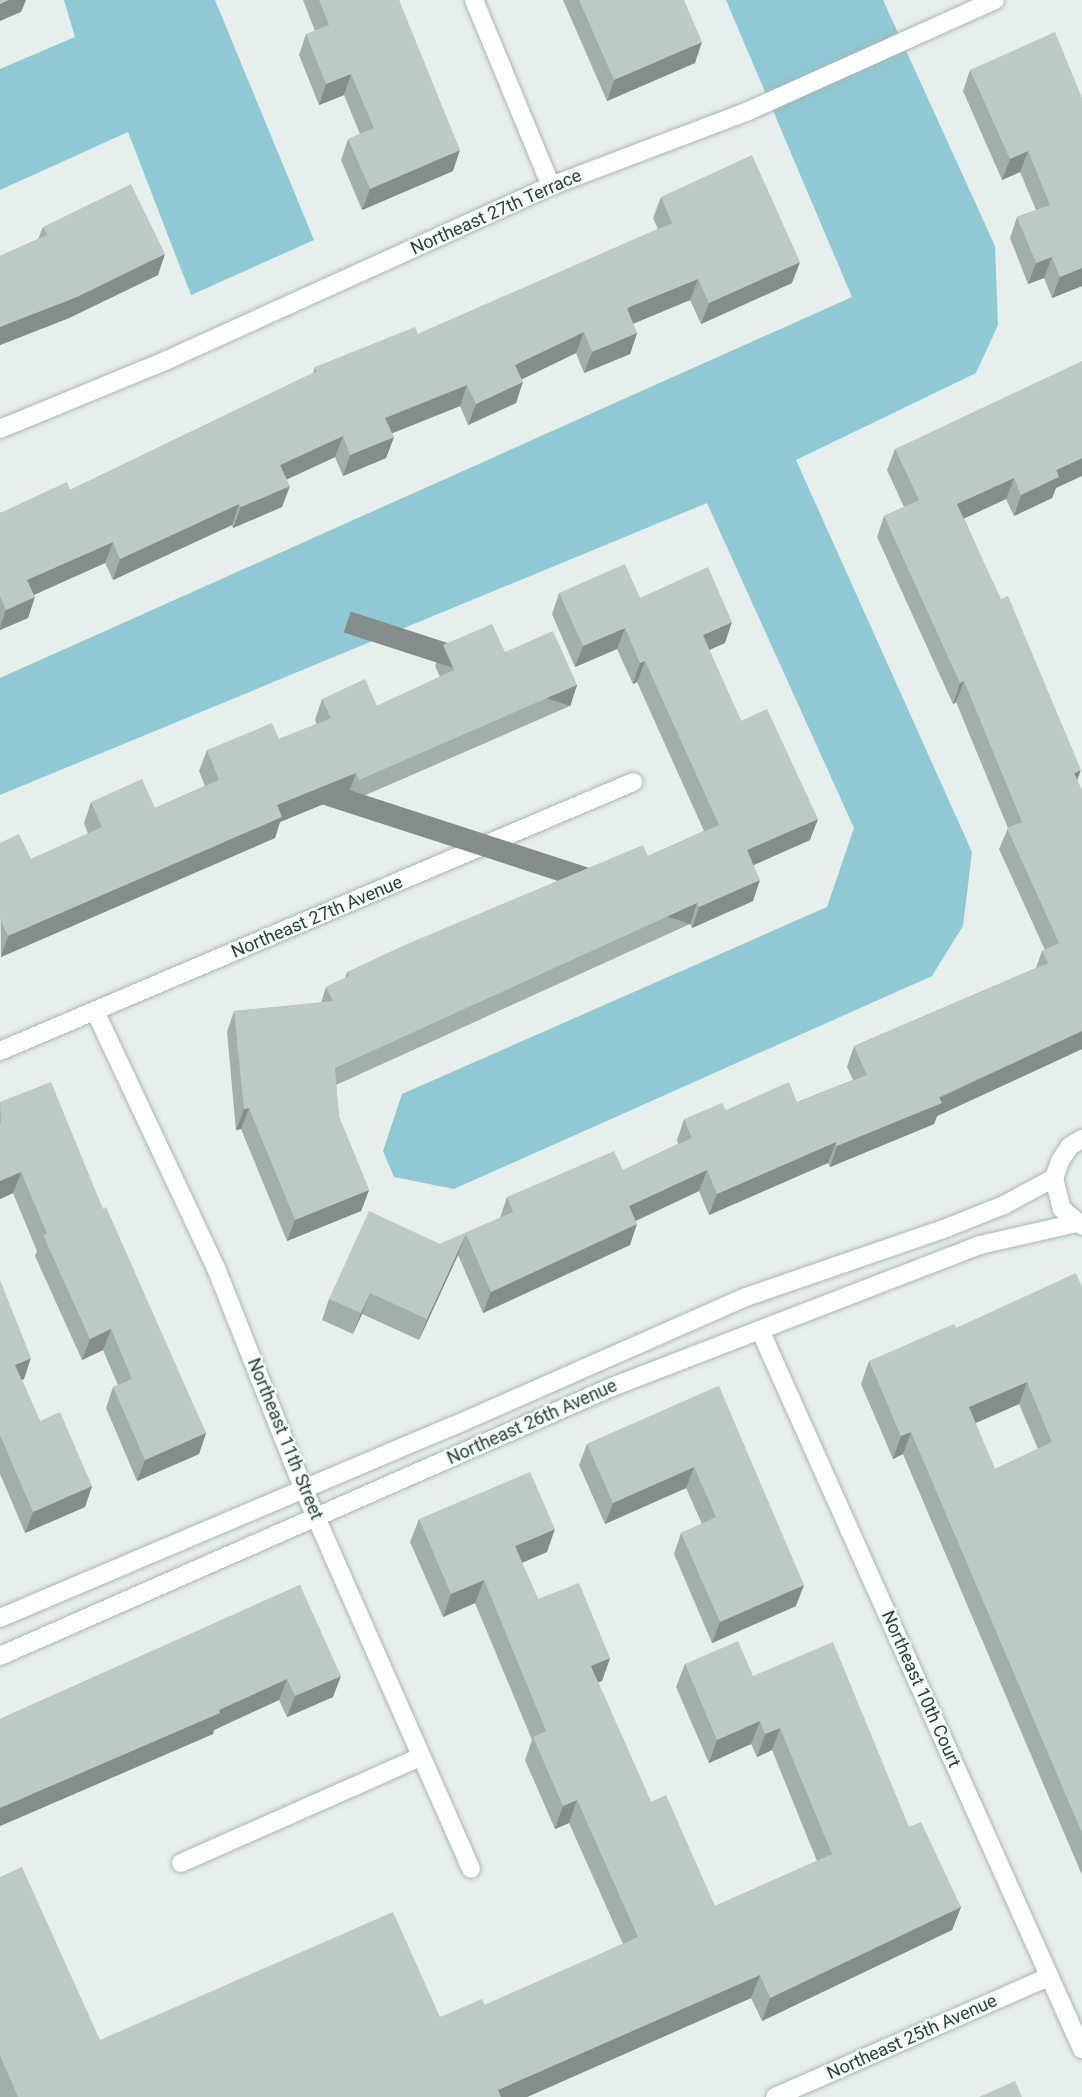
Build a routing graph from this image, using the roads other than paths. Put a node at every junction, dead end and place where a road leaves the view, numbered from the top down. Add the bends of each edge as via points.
1 (474, 0) edge
2 (995, 0) edge
3 (551, 186) junction
4 (0, 429) edge
5 (633, 782) dead end
6 (95, 1011) junction
7 (0, 1051) edge
8 (1082, 1139) edge
9 (1054, 1178) junction
10 (1080, 1225) edge
11 (760, 1330) junction
12 (304, 1490) junction
13 (315, 1516) junction
14 (0, 1618) edge
15 (0, 1656) edge
16 (418, 1758) junction
17 (181, 1863) dead end
18 (471, 1869) dead end
19 (1050, 1976) junction
20 (1082, 2049) edge
21 (775, 2097) edge

1 - 3 street
2 - 3 street, Northeast 27th Terrace via 746,112
3 - 4 street, Northeast 27th Terrace via 167,360
5 - 6 street, Northeast 27th Avenue
6 - 7 street, Northeast 27th Avenue
6 - 12 street, Northeast 11th Street via 216,1268
8 - 9 street via 1070,1146
9 - 10 street via 1062,1209
9 - 12 street, Northeast 26th Avenue via 1004,1205 946,1228 746,1297
10 - 11 street, Northeast 26th Avenue via 980,1245
11 - 13 street, Northeast 26th Avenue via 612,1387
11 - 19 street, Northeast 10th Court
12 - 13 street, Northeast 11th Street
12 - 14 street, Northeast 26th Avenue
13 - 15 street, Northeast 26th Avenue
13 - 16 street, Northeast 11th Street
16 - 17 street
16 - 18 street, Northeast 11th Street
19 - 20 street, Northeast 10th Court
19 - 21 street, Northeast 25th Avenue

